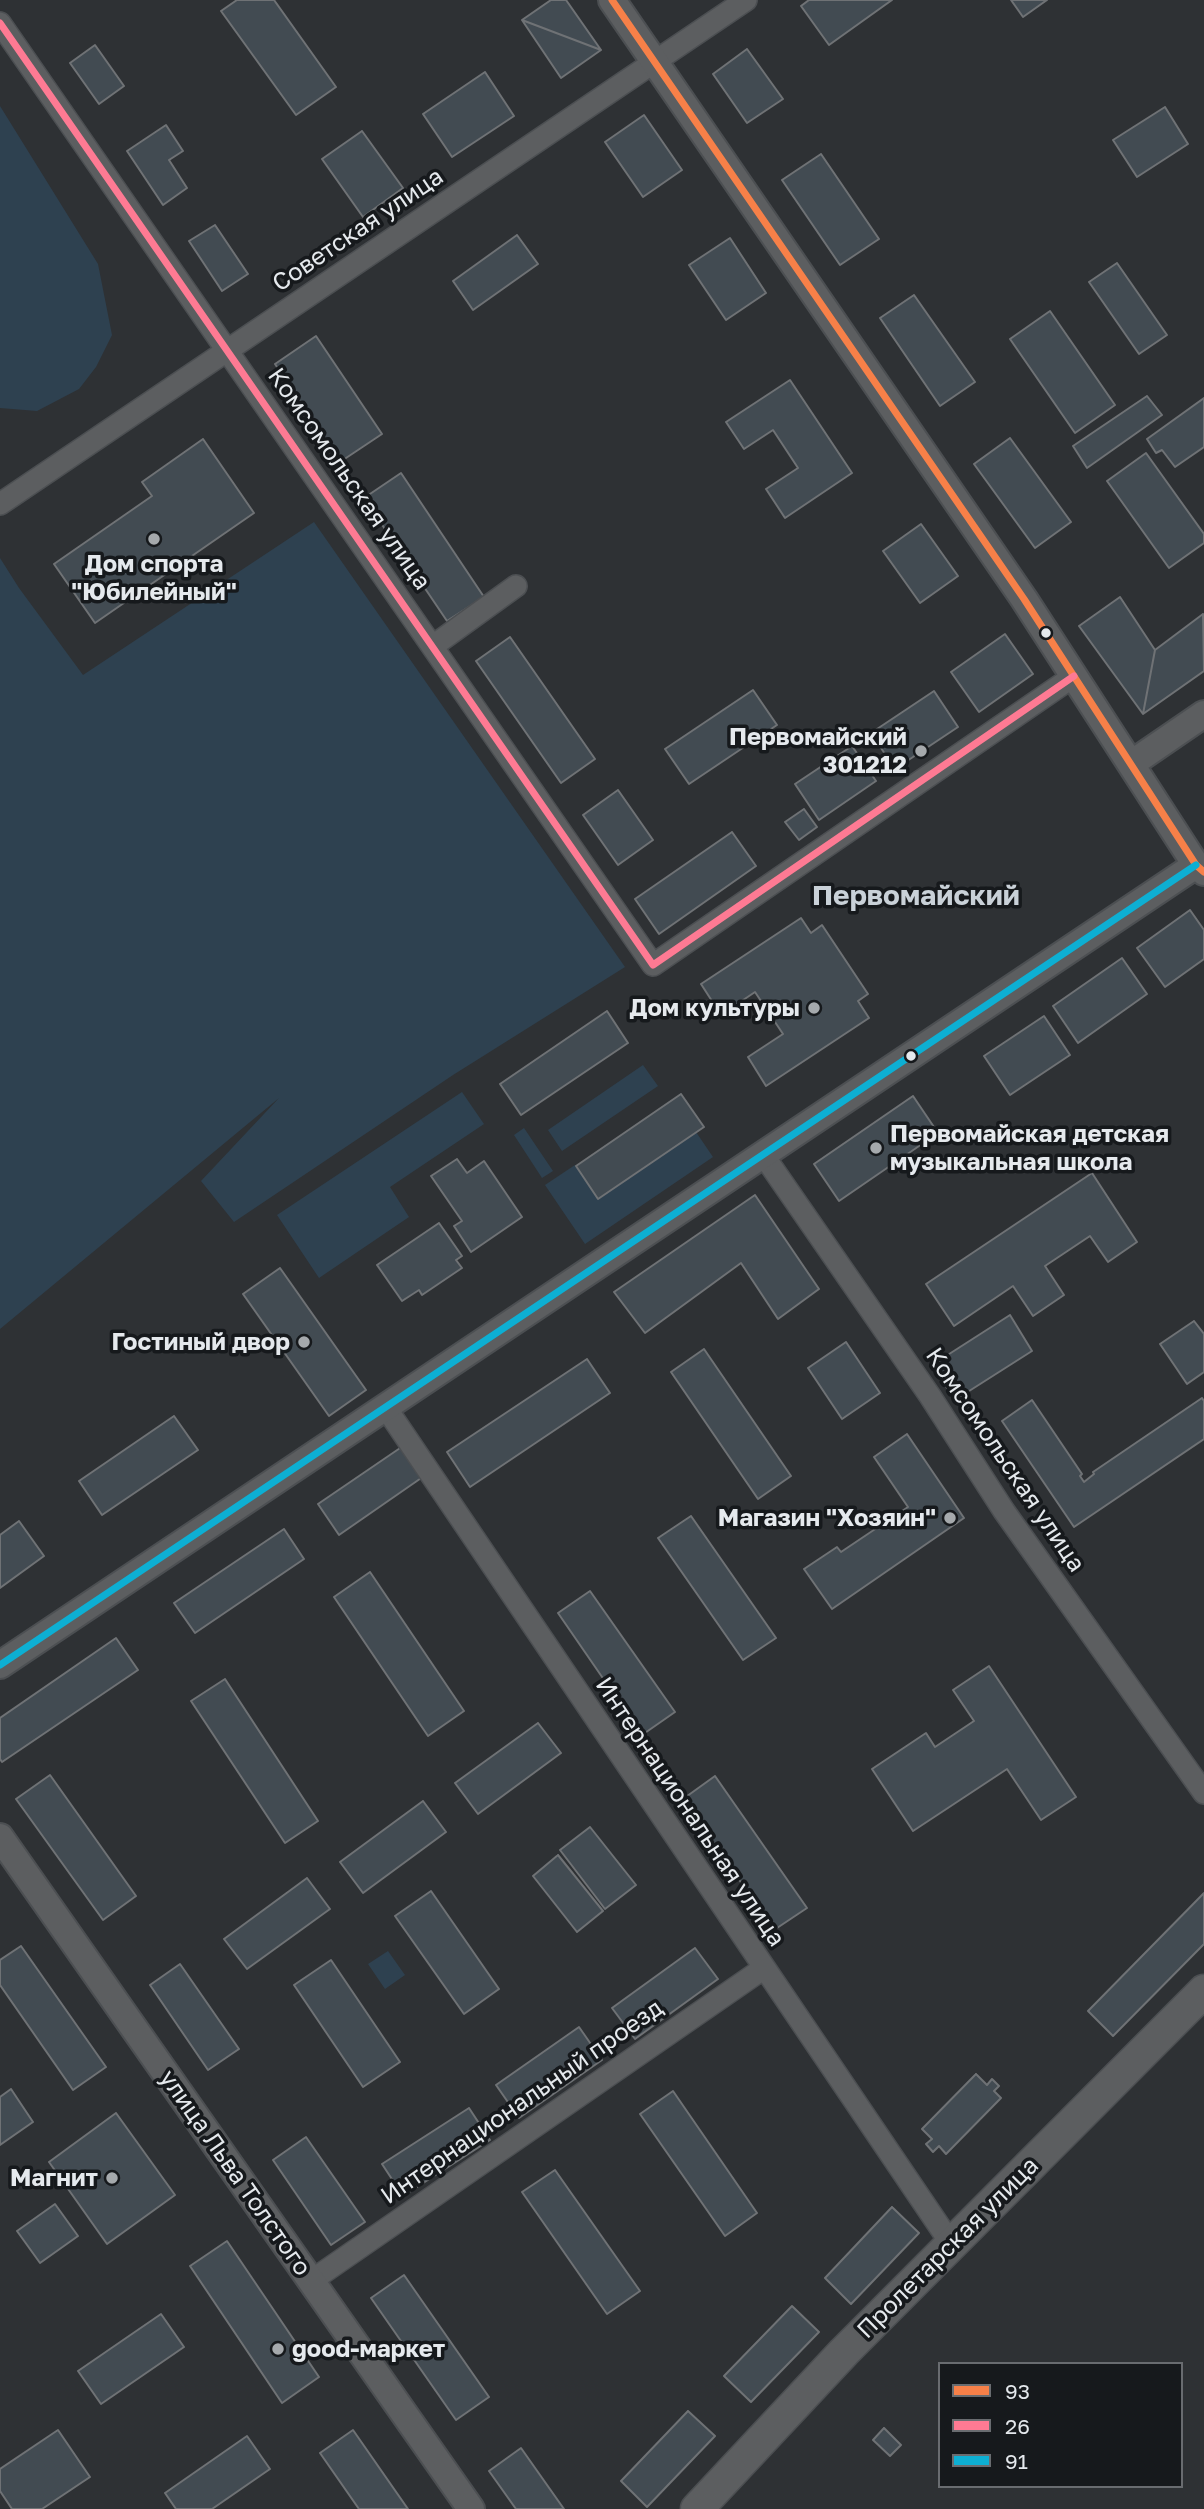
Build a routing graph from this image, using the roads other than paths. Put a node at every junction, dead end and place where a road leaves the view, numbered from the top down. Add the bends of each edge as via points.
1 (612, 0) edge
2 (746, 0) edge
3 (0, 23) edge
4 (655, 63) junction
5 (227, 350) junction
6 (0, 504) edge
7 (516, 586) dead end
8 (433, 646) junction
9 (1074, 676) junction
10 (1204, 714) edge
11 (1131, 764) junction
12 (1200, 869) edge
13 (764, 1156) junction
14 (386, 1408) junction
15 (0, 1665) edge
16 (1204, 1793) edge
17 (0, 1837) edge
18 (764, 1968) junction
19 (1204, 1991) edge
20 (951, 2245) junction
21 (310, 2281) junction
22 (471, 2509) edge
23 (697, 2509) edge

1 - 4 street
2 - 4 street, Советская улица
3 - 5 street, Комсомольская улица
4 - 5 street, Советская улица
4 - 9 street
5 - 6 street, Советская улица
5 - 8 street, Комсомольская улица
7 - 8 street
8 - 9 street, Комсомольская улица via 653,965
9 - 11 street
10 - 11 street
11 - 12 street
12 - 13 street
13 - 14 street
13 - 16 street, Комсомольская улица via 1004,1511
14 - 15 street
14 - 18 street, Интернациональная улица
17 - 21 street, улица Льва Толстого
18 - 20 street, Интернациональная улица
18 - 21 street, Интернациональный проезд
19 - 20 main road, Пролетарская улица
20 - 23 main road, Пролетарская улица
21 - 22 street, улица Льва Толстого

